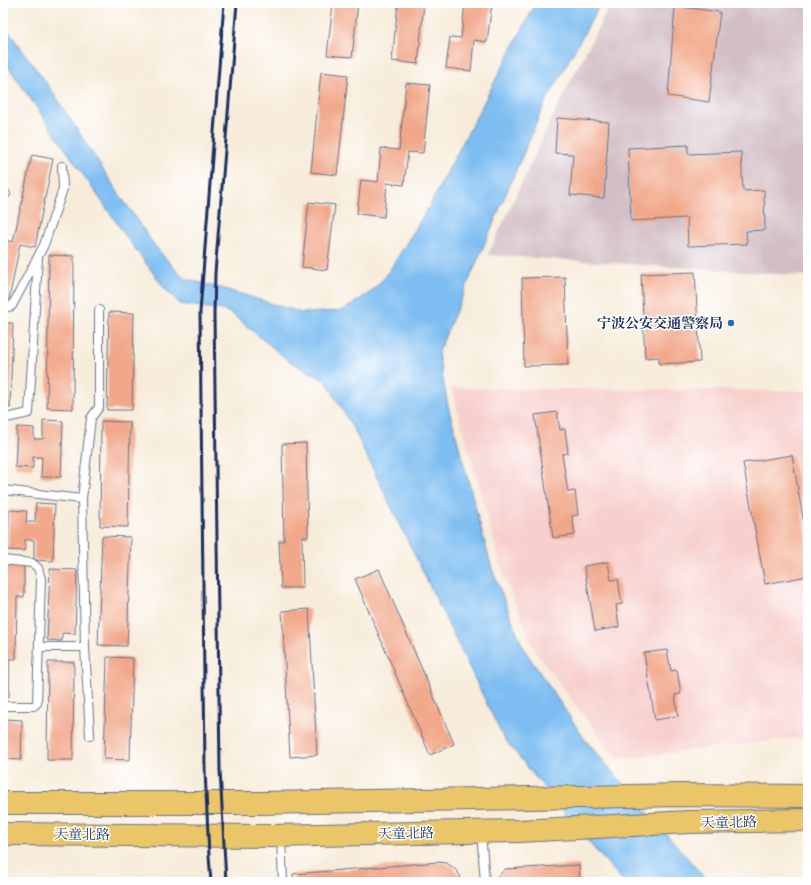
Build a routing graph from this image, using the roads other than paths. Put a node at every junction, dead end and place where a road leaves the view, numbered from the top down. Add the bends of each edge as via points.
1 (62, 166) dead end
2 (38, 257) junction
3 (3, 308) edge
4 (99, 310) dead end
5 (3, 421) edge
6 (3, 490) edge
7 (82, 499) junction
8 (3, 560) edge
9 (39, 647) junction
10 (85, 647) junction
11 (3, 706) edge
12 (90, 736) dead end
13 (808, 796) edge
14 (3, 803) edge
15 (808, 820) edge
16 (481, 831) junction
17 (3, 834) edge
18 (281, 836) junction
19 (283, 882) edge
20 (485, 882) edge

1 - 2 lane via 63,189
2 - 3 lane via 12,306
2 - 5 lane via 29,413
4 - 7 lane via 99,407 91,418
6 - 7 lane
7 - 10 lane
8 - 9 lane via 32,563 38,568 41,579
9 - 10 lane
9 - 11 lane via 37,703 34,706
10 - 12 lane
13 - 14 main road, 天童北路 via 261,803
15 - 16 main road, 天童北路 via 689,822
16 - 18 main road, 天童北路
16 - 20 lane
17 - 18 main road, 天童北路
18 - 19 lane

